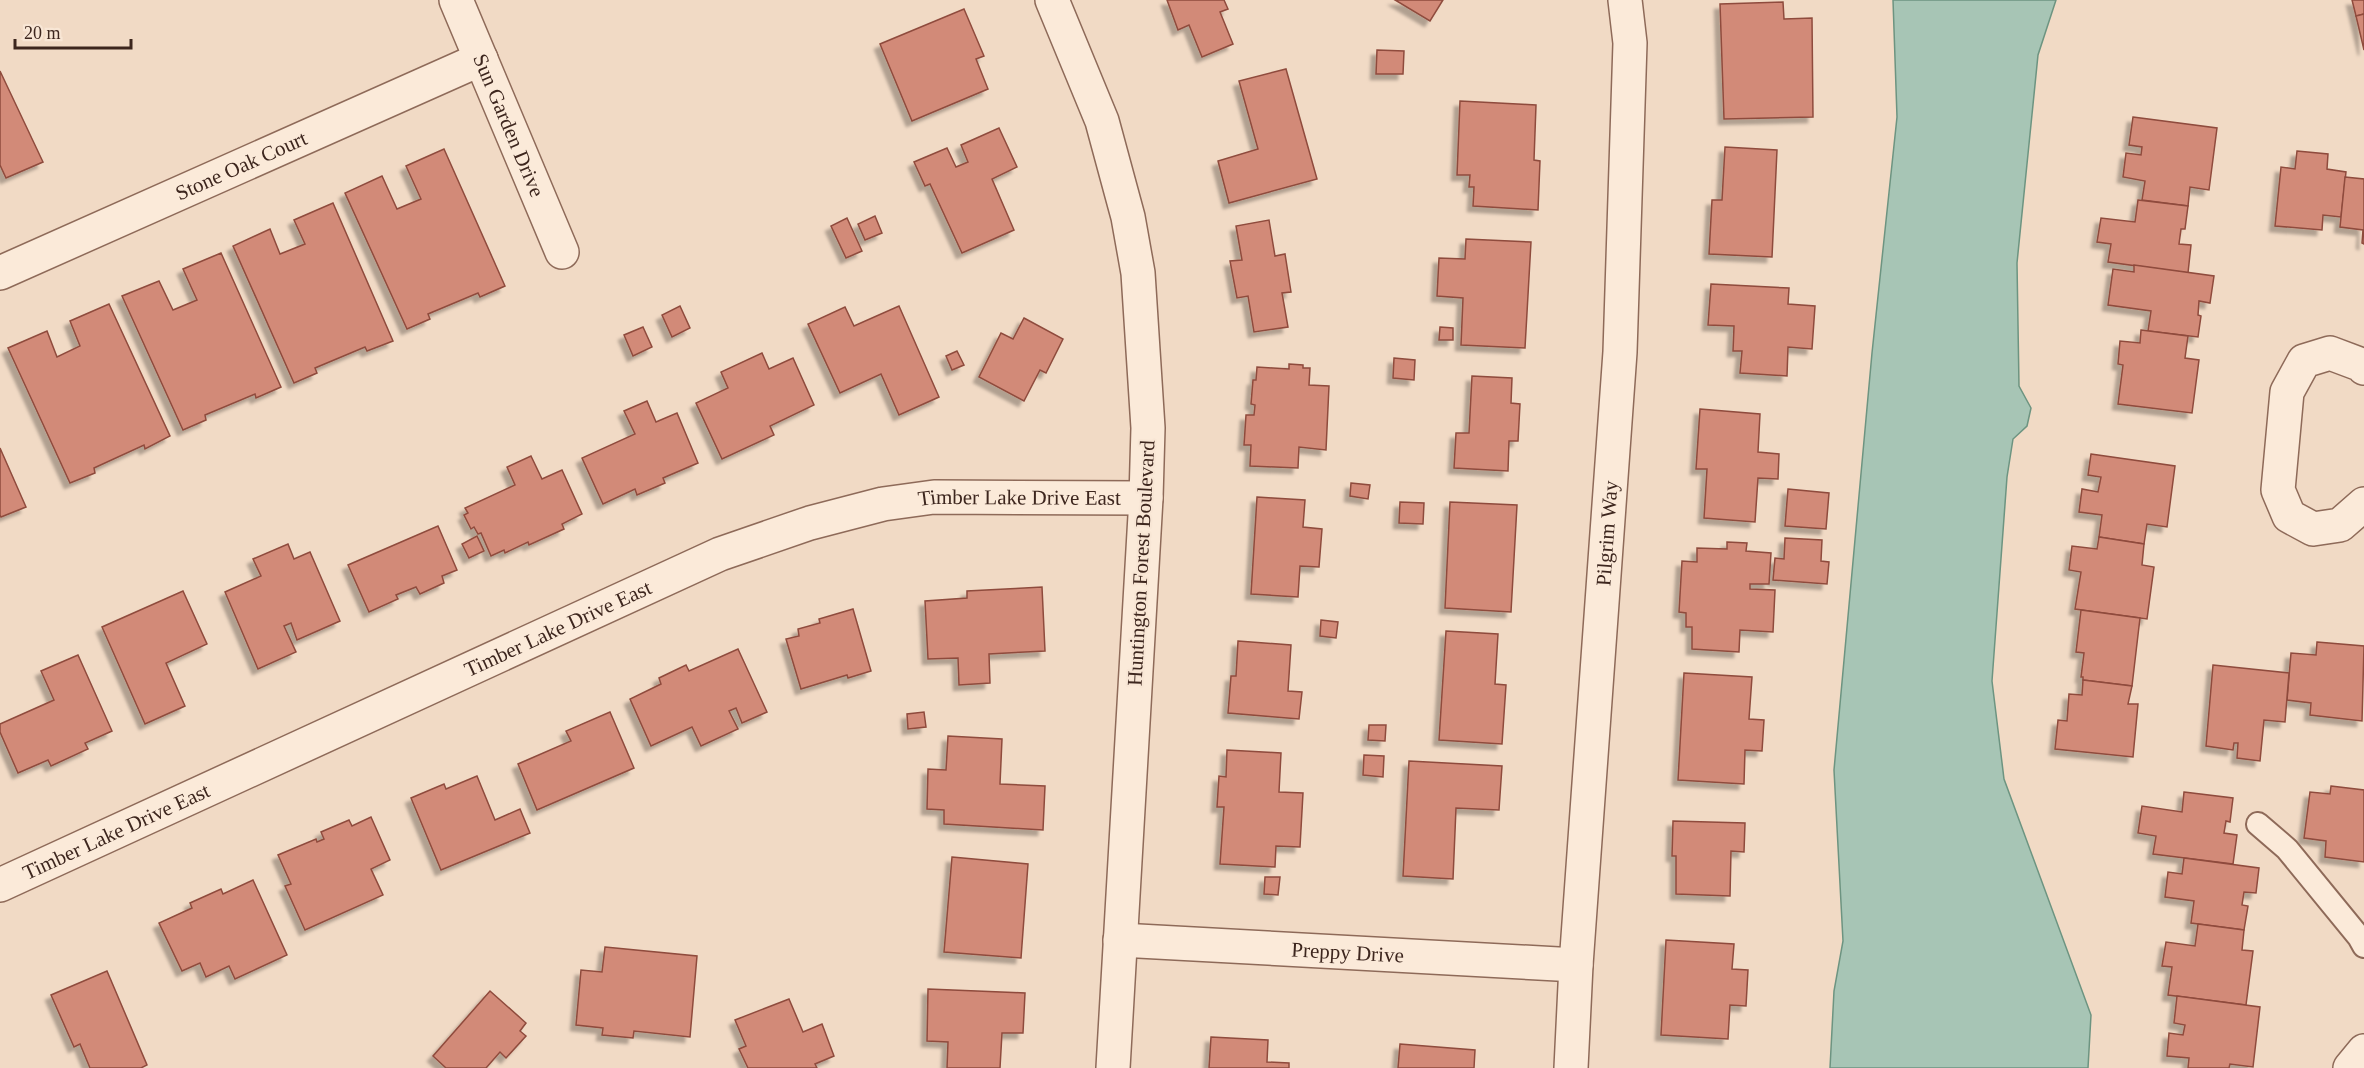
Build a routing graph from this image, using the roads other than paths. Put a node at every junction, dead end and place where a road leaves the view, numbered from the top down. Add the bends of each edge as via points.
1 (456, 0) edge
2 (1052, 0) edge
3 (1625, 0) edge
4 (481, 59) junction
5 (562, 252) dead end
6 (0, 273) edge
7 (2364, 368) edge
8 (1146, 498) junction
9 (2364, 504) edge
10 (2258, 824) dead end
11 (0, 885) edge
12 (1120, 940) junction
13 (2364, 946) edge
14 (1576, 965) junction
15 (2364, 1051) edge
16 (1113, 1068) edge
17 (1571, 1068) edge
18 (2350, 1068) edge

1 - 4 street, Sun Garden Drive
2 - 8 street, Huntington Forest Boulevard via 1102,121 1128,217 1138,273 1146,392
3 - 14 street, Pilgrim Way via 1630,43 1620,352
4 - 5 street, Sun Garden Drive
4 - 6 street, Stone Oak Court
7 - 9 street via 2330,353 2304,361 2286,392 2278,490 2289,516 2313,529 2340,525
8 - 11 street, Timber Lake Drive East via 934,496 883,504 798,527 720,554
8 - 12 street, Huntington Forest Boulevard
10 - 13 lane via 2287,849
12 - 14 street, Preppy Drive
12 - 16 street, Huntington Forest Boulevard
14 - 17 street, Pilgrim Way
15 - 18 street

